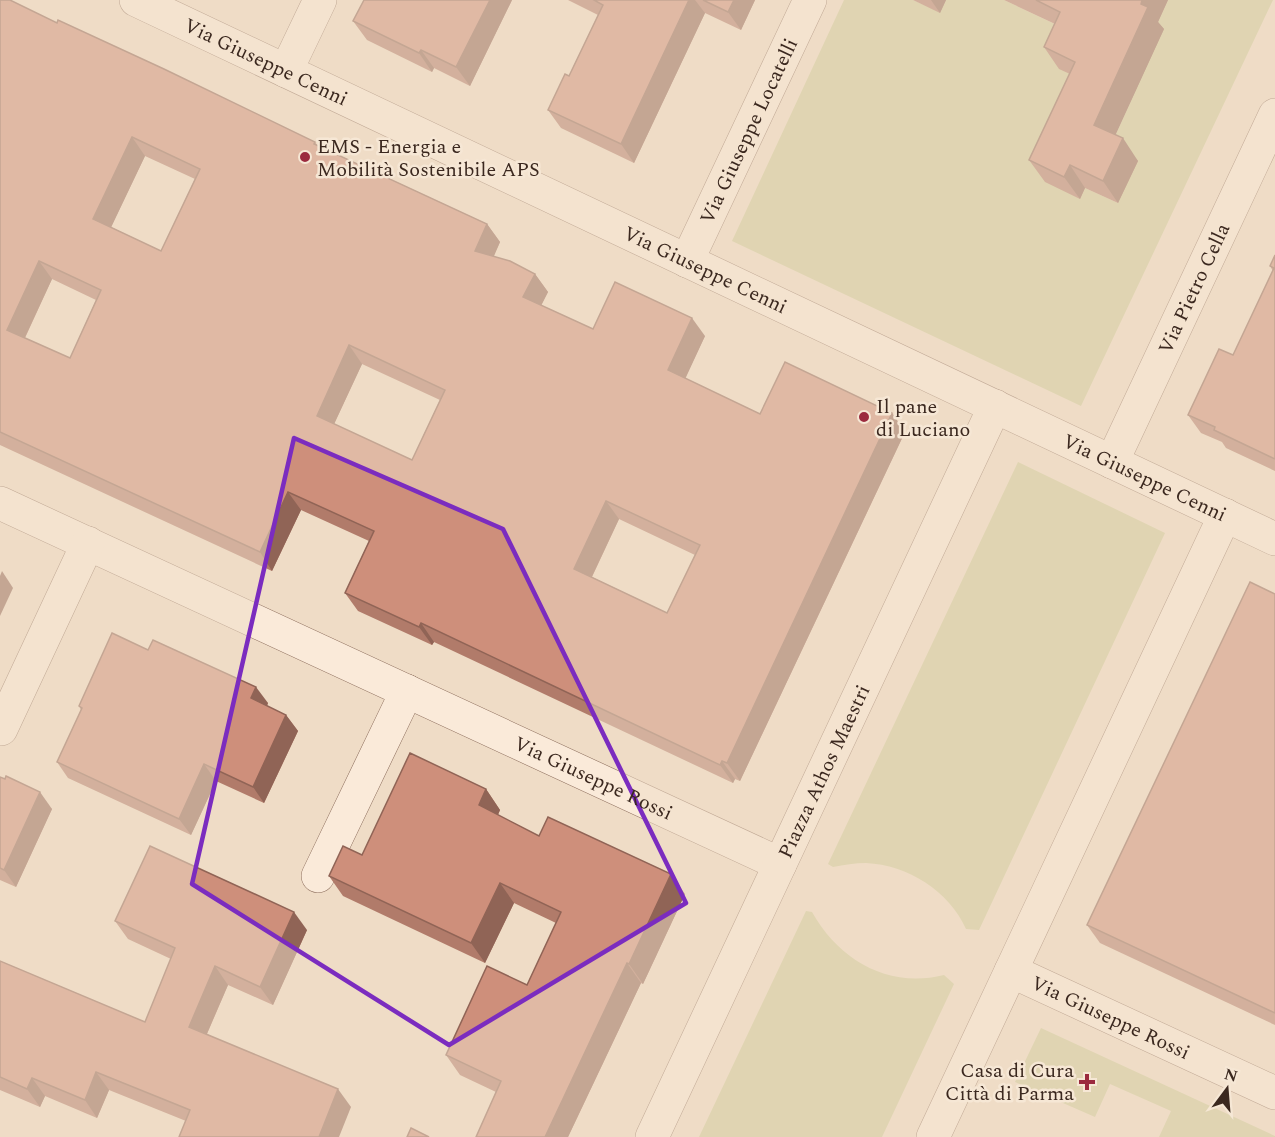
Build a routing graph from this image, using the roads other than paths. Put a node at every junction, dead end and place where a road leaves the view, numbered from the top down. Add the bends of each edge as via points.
1 (136, 0) edge
2 (320, 0) edge
3 (810, 0) edge
4 (286, 71) junction
5 (1275, 115) edge
6 (687, 261) junction
7 (995, 406) junction
8 (1112, 462) junction
9 (0, 503) edge
10 (1225, 515) junction
11 (1275, 539) edge
12 (88, 543) junction
13 (407, 691) junction
14 (1, 729) edge
15 (780, 864) junction
16 (318, 876) dead end
17 (1011, 971) junction
18 (1275, 1093) edge
19 (652, 1137) edge
20 (933, 1137) edge

1 - 4 street, Via Giuseppe Cenni
2 - 4 street
3 - 6 street, Via Giuseppe Locatelli
4 - 6 street, Via Giuseppe Cenni
5 - 8 street, Via Pietro Cella
6 - 7 street, Via Giuseppe Cenni
7 - 8 street, Via Giuseppe Cenni
7 - 15 street, Piazza Athos Maestri
8 - 10 street, Via Giuseppe Cenni
9 - 12 street, Via Giuseppe Rossi
10 - 11 street, Via Giuseppe Cenni
10 - 17 street
12 - 13 street, Via Giuseppe Rossi
12 - 14 street
13 - 15 street, Via Giuseppe Rossi
13 - 16 street
15 - 19 street, Piazza Athos Maestri
17 - 18 street, Via Giuseppe Rossi
17 - 20 street

